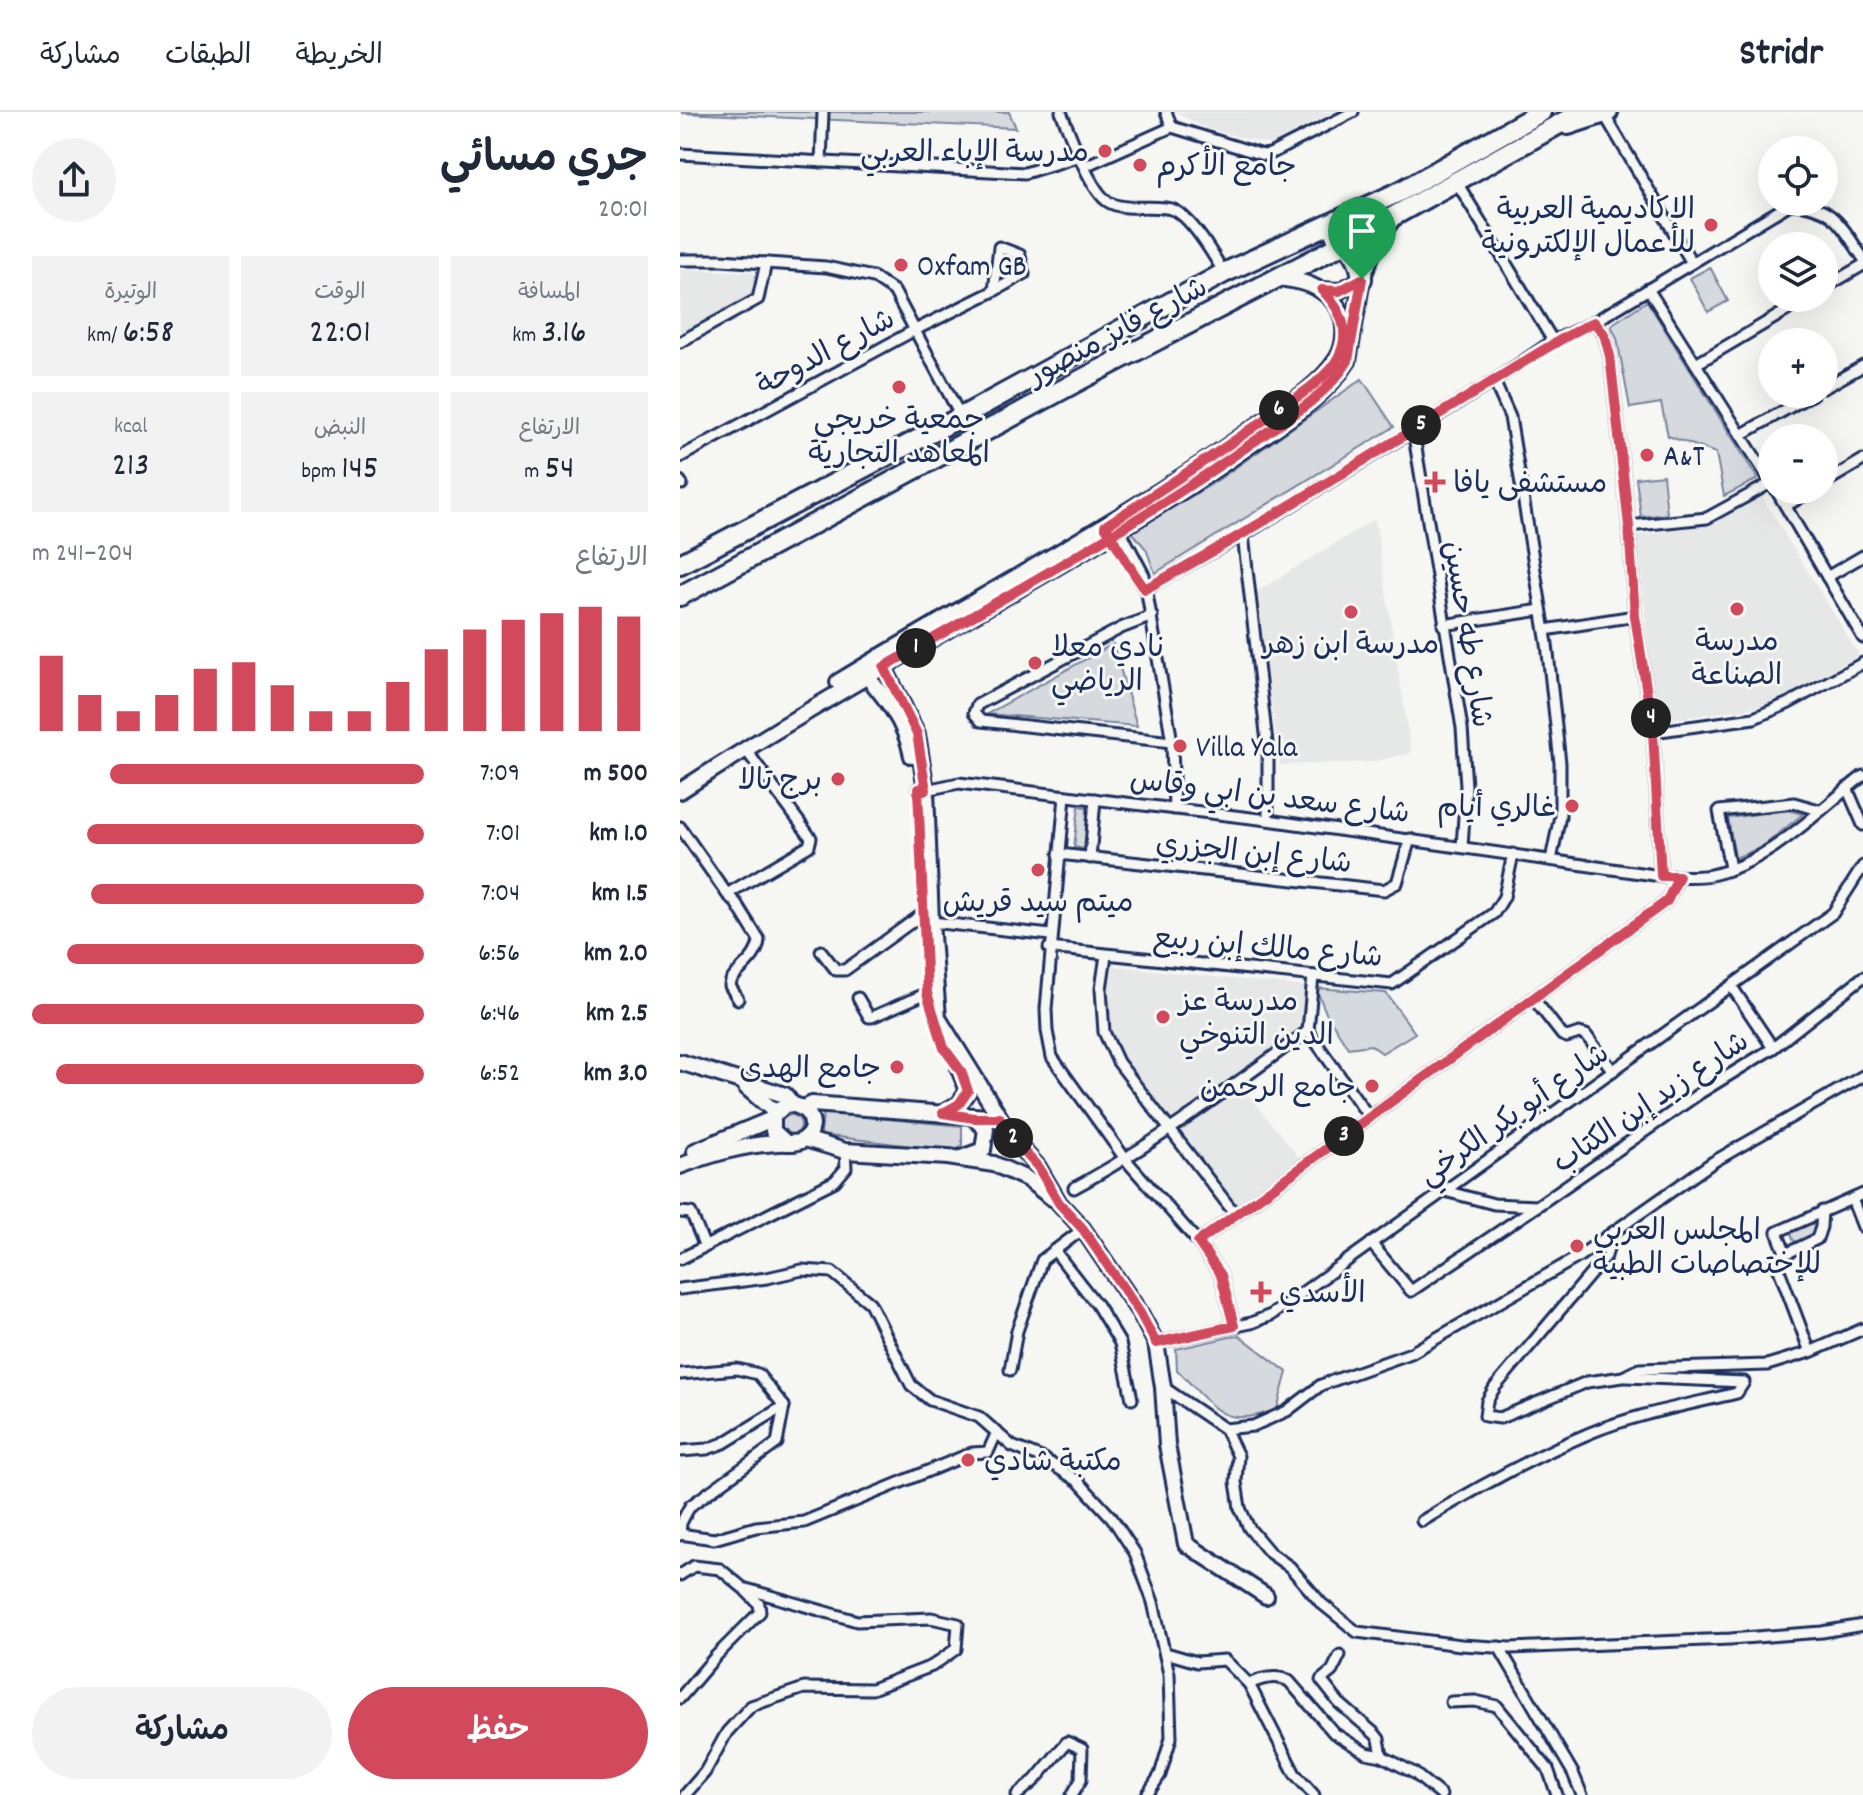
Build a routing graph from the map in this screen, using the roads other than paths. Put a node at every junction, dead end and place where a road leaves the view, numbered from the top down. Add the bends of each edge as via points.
1 (823, 112) edge
2 (1061, 112) edge
3 (1166, 112) edge
4 (1353, 112) edge
5 (1541, 112) edge
6 (1581, 112) edge
7 (1606, 113) edge
8 (1172, 127) junction
9 (1535, 136) junction
10 (680, 154) edge
11 (1080, 156) junction
12 (821, 162) junction
13 (1085, 166) junction
14 (1437, 170) junction
15 (1456, 181) junction
16 (1395, 216) junction
17 (1309, 232) junction
18 (1346, 243) junction
19 (1863, 258) edge
20 (680, 260) edge
21 (766, 263) junction
22 (1692, 263) junction
23 (1863, 265) edge
24 (1224, 273) junction
25 (1274, 278) junction
26 (1362, 279) junction
27 (1838, 280) edge
28 (1648, 289) junction
29 (1322, 290) junction
30 (994, 291) junction
31 (1357, 307) junction
32 (1341, 312) junction
33 (1784, 312) edge
34 (1594, 322) junction
35 (913, 331) junction
36 (1553, 341) junction
37 (680, 342) edge
38 (1696, 364) junction
39 (1863, 366) edge
40 (1838, 380) edge
41 (1494, 381) junction
42 (1788, 408) edge
43 (961, 417) junction
44 (1413, 430) junction
45 (1741, 435) junction
46 (680, 457) edge
47 (1863, 460) edge
48 (1758, 462) edge
49 (1838, 475) edge
50 (1758, 491) edge
51 (1789, 504) edge
52 (1786, 506) joint
53 (1629, 526) junction
54 (1113, 527) junction
55 (1243, 535) junction
56 (1863, 556) edge
57 (680, 564) edge
58 (1827, 577) junction
59 (1145, 589) junction
60 (680, 596) edge
61 (1541, 610) junction
62 (1152, 616) junction
63 (1635, 616) junction
64 (1443, 625) junction
65 (1545, 630) junction
66 (1863, 638) edge
67 (881, 662) junction
68 (1863, 663) edge
69 (864, 672) junction
70 (1653, 732) junction
71 (1172, 742) junction
72 (746, 750) junction
73 (1863, 776) edge
74 (680, 780) edge
75 (1847, 788) junction
76 (922, 790) junction
77 (680, 791) edge
78 (1065, 796) junction
79 (1095, 799) junction
80 (1174, 809) junction
81 (1819, 810) junction
82 (1268, 820) junction
83 (1863, 825) edge
84 (680, 827) edge
85 (1410, 839) junction
86 (1462, 847) junction
87 (1059, 854) junction
88 (1513, 854) junction
89 (1090, 858) junction
90 (1551, 860) junction
91 (1863, 866) edge
92 (1730, 868) junction
93 (1661, 876) junction
94 (1679, 876) junction
95 (727, 894) junction
96 (927, 918) junction
97 (1051, 935) junction
98 (1049, 948) junction
99 (821, 951) dead end
100 (1106, 955) junction
101 (1313, 976) junction
102 (1863, 977) edge
103 (1732, 987) junction
104 (927, 993) junction
105 (858, 998) dead end
106 (1533, 998) junction
107 (738, 999) dead end
108 (1308, 1031) junction
109 (1773, 1048) junction
110 (680, 1062) edge
111 (1613, 1071) junction
112 (1863, 1076) edge
113 (740, 1081) junction
114 (798, 1106) junction
115 (943, 1113) junction
116 (774, 1116) junction
117 (1369, 1117) junction
118 (974, 1118) junction
119 (1000, 1118) junction
120 (1170, 1131) junction
121 (805, 1139) junction
122 (785, 1142) junction
123 (1018, 1145) junction
124 (845, 1151) junction
125 (680, 1157) edge
126 (960, 1158) junction
127 (1126, 1160) junction
128 (994, 1164) junction
129 (680, 1166) edge
130 (1074, 1188) dead end
131 (1445, 1191) junction
132 (1863, 1194) edge
133 (1852, 1199) junction
134 (1059, 1203) junction
135 (1537, 1206) junction
136 (1822, 1211) junction
137 (680, 1212) edge
138 (1235, 1214) junction
139 (1863, 1227) edge
140 (1083, 1229) junction
141 (1612, 1233) junction
142 (1198, 1242) junction
143 (1371, 1243) junction
144 (705, 1247) junction
145 (1054, 1250) junction
146 (1785, 1252) junction
147 (680, 1259) edge
148 (680, 1289) edge
149 (1234, 1326) junction
150 (1863, 1329) edge
151 (1156, 1343) junction
152 (1810, 1352) junction
153 (1010, 1370) dead end
154 (680, 1374) edge
155 (1623, 1377) junction
156 (1163, 1387) junction
157 (1132, 1399) dead end
158 (784, 1406) junction
159 (1225, 1429) junction
160 (997, 1432) junction
161 (681, 1451) edge
162 (1422, 1521) dead end
163 (680, 1534) edge
164 (680, 1575) edge
165 (743, 1588) junction
166 (1266, 1596) dead end
167 (1863, 1625) edge
168 (1499, 1647) junction
169 (1166, 1653) junction
170 (1340, 1655) dead end
171 (1249, 1684) junction
172 (680, 1698) edge
173 (1451, 1702) dead end
174 (1382, 1756) junction
175 (685, 1795) edge
176 (1017, 1795) edge
177 (1072, 1795) edge
178 (1147, 1795) edge
179 (1314, 1795) edge
180 (1441, 1795) edge
181 (1557, 1795) edge
182 (1582, 1795) edge

1 - 12 street
2 - 11 street
3 - 8 street
4 - 8 street via 1263,155
5 - 14 highway, شارع فايز منصور
6 - 9 highway, شارع فايز منصور
7 - 9 highway
7 - 22 street
8 - 13 street
9 - 15 highway, شارع فايز منصور
10 - 12 street
11 - 12 street via 1025,173
11 - 13 street
13 - 24 street via 1108,202 1174,210 1198,232
14 - 15 highway via 1395,200 1407,205
14 - 17 highway, شارع فايز منصور
15 - 16 highway, شارع فايز منصور
15 - 36 street
16 - 18 highway, شارع فايز منصور
16 - 26 street via 1377,241
17 - 18 highway
17 - 24 highway, شارع فايز منصور
18 - 25 highway, شارع فايز منصور
18 - 26 highway via 1357,257
19 - 22 street via 1839,222 1813,205 1790,204
20 - 21 street
21 - 35 street via 873,277 894,291
21 - 37 street via 758,299
22 - 28 street
23 - 27 street
24 - 43 highway, شارع فايز منصور
25 - 29 street
25 - 60 highway, شارع فايز منصور
26 - 29 street via 1339,291
26 - 31 street
28 - 34 street
28 - 38 street
29 - 32 street
30 - 30 street, شارع الدوحة via 999,247 1020,255 1024,274
30 - 35 street, شارع الدوحة
31 - 32 street
31 - 54 street via 1348,361 1315,398 1210,473
32 - 54 street via 1344,343 1325,373
33 - 38 street
34 - 36 street
34 - 53 street via 1610,356
35 - 43 street
35 - 46 street, شارع الدوحة
36 - 41 street
38 - 45 street
39 - 40 street
41 - 44 street
41 - 61 street via 1510,417
42 - 45 street
43 - 57 highway, شارع فايز منصور
44 - 55 street
44 - 64 street, شارع طه حسين
45 - 48 street
47 - 49 street
50 - 53 street via 1707,518
51 - 52 street
52 - 58 street
53 - 63 street
54 - 59 street
54 - 67 street
55 - 59 street
55 - 82 street via 1268,751
56 - 58 street
58 - 66 street
59 - 62 street
61 - 64 street
61 - 65 street
62 - 71 street
62 - 71 street via 977,705 974,713 981,721
63 - 65 street
63 - 70 street
64 - 86 street, شارع طه حسين via 1462,728
65 - 90 street via 1560,763 1560,816
67 - 69 street
67 - 76 street via 917,734
68 - 70 street via 1754,718
69 - 72 street
69 - 74 street
69 - 76 street via 897,713
70 - 93 street
71 - 80 street
72 - 77 street
72 - 95 street via 811,842
73 - 75 street, شارع سعد بن ابي وقاس
75 - 81 street, شارع سعد بن ابي وقاس
75 - 83 street
76 - 78 street, شارع سعد بن ابي وقاس via 959,783
76 - 96 street
78 - 79 street, شارع سعد بن ابي وقاس
78 - 87 street
79 - 80 street, شارع سعد بن ابي وقاس
79 - 89 street
80 - 82 street, شارع سعد بن ابي وقاس
81 - 92 street, شارع سعد بن ابي وقاس via 1767,853
81 - 92 street via 1794,803 1719,811
82 - 85 street, شارع سعد بن ابي وقاس
84 - 95 street
85 - 86 street, شارع سعد بن ابي وقاس
85 - 89 street, شارع إبن الجزري via 1397,883 1384,890
86 - 88 street, شارع سعد بن ابي وقاس
87 - 89 street, شارع إبن الجزري
87 - 97 street
88 - 90 street, شارع سعد بن ابي وقاس
88 - 101 street, شارع مالك إبن ربيع via 1504,897 1494,913 1392,984
90 - 93 street, شارع سعد بن ابي وقاس
91 - 103 street, شارع أبو بكر الكرخي via 1833,913
92 - 94 street, شارع سعد بن ابي وقاس
93 - 94 street, شارع سعد بن ابي وقاس
94 - 106 street via 1667,901
95 - 107 street via 759,940 752,959 731,981
96 - 97 street
96 - 99 street via 845,970 836,970
96 - 104 street
96 - 119 street via 938,1018
97 - 98 street
98 - 100 street, شارع مالك إبن ربيع
98 - 127 street via 1046,1009 1052,1057
100 - 101 street, شارع مالك إبن ربيع
100 - 120 street via 1101,989 1104,1032 1118,1062
101 - 108 street
102 - 109 street, شارع زيد إبن الكتاب
103 - 109 street
103 - 111 street, شارع أبو بكر الكرخي
104 - 105 street via 872,1017
104 - 115 street via 944,1048 968,1091
106 - 111 street via 1562,1035 1586,1035
106 - 117 street
108 - 117 street
108 - 120 street
109 - 135 street, شارع زيد إبن الكتاب
110 - 113 street
111 - 131 street, شارع أبو بكر الكرخي
112 - 141 street via 1713,1162
113 - 114 street via 785,1095
113 - 116 street
114 - 115 street
114 - 116 street
114 - 121 street via 812,1123
115 - 118 street
116 - 122 street via 776,1136
116 - 125 street
117 - 138 street
118 - 119 street
118 - 126 street via 986,1129 983,1150
119 - 123 street
120 - 127 street
120 - 138 street
121 - 122 street
121 - 124 street
122 - 129 street via 742,1145
123 - 128 street via 1010,1159
123 - 134 street
124 - 126 street
124 - 144 street via 846,1168 835,1181
126 - 128 street
127 - 130 street
127 - 142 street
128 - 134 street via 1027,1179
131 - 135 street, شارع زيد إبن الكتاب via 1494,1204
131 - 143 street, شارع أبو بكر الكرخي
132 - 133 street
133 - 136 street
133 - 139 street
134 - 140 street
135 - 143 street via 1411,1291
136 - 146 street via 1817,1239
136 - 146 street via 1777,1232
137 - 144 street via 691,1213
138 - 142 street
140 - 145 street
140 - 151 street
141 - 155 street via 1606,1256 1495,1387 1485,1416 1500,1418 1587,1382
141 - 159 street via 1411,1353 1321,1385 1287,1411 1253,1426
142 - 149 street via 1221,1275
143 - 149 street, شارع أبو بكر الكرخي via 1271,1315
144 - 147 street
145 - 153 street via 1042,1260 1017,1331
145 - 157 street via 1120,1343
146 - 152 street via 1775,1259
148 - 160 street via 802,1270 832,1272 870,1303 911,1385 930,1400 979,1417
149 - 151 street, شارع أبو بكر الكرخي
150 - 152 street
151 - 156 street
152 - 155 street via 1767,1365 1639,1369
154 - 158 street via 737,1369 758,1374
155 - 162 street via 1744,1382 1737,1393 1591,1433 1496,1476
156 - 159 street
156 - 166 street via 1167,1445 1186,1544
158 - 161 street via 724,1443
158 - 163 street via 777,1443 690,1506
159 - 168 street via 1238,1456 1236,1482 1249,1528 1339,1619 1357,1632
160 - 163 street via 988,1452 972,1453 804,1522 714,1539
160 - 169 street via 1012,1446 1078,1481 1112,1518 1135,1553
164 - 165 street via 694,1566 720,1569
165 - 172 street via 760,1612
165 - 175 street via 857,1621 950,1620 958,1624 956,1649 932,1666 872,1689 804,1688 751,1706
167 - 168 street via 1730,1639
168 - 182 street
169 - 171 street via 1197,1662 1225,1660
169 - 178 street via 1171,1738 1160,1775
170 - 174 street via 1321,1680 1375,1734
171 - 174 street via 1282,1677 1334,1733 1366,1753
171 - 179 street via 1295,1774
173 - 181 street via 1497,1706 1548,1769
174 - 180 street
176 - 177 street via 1067,1742 1082,1749 1081,1780

